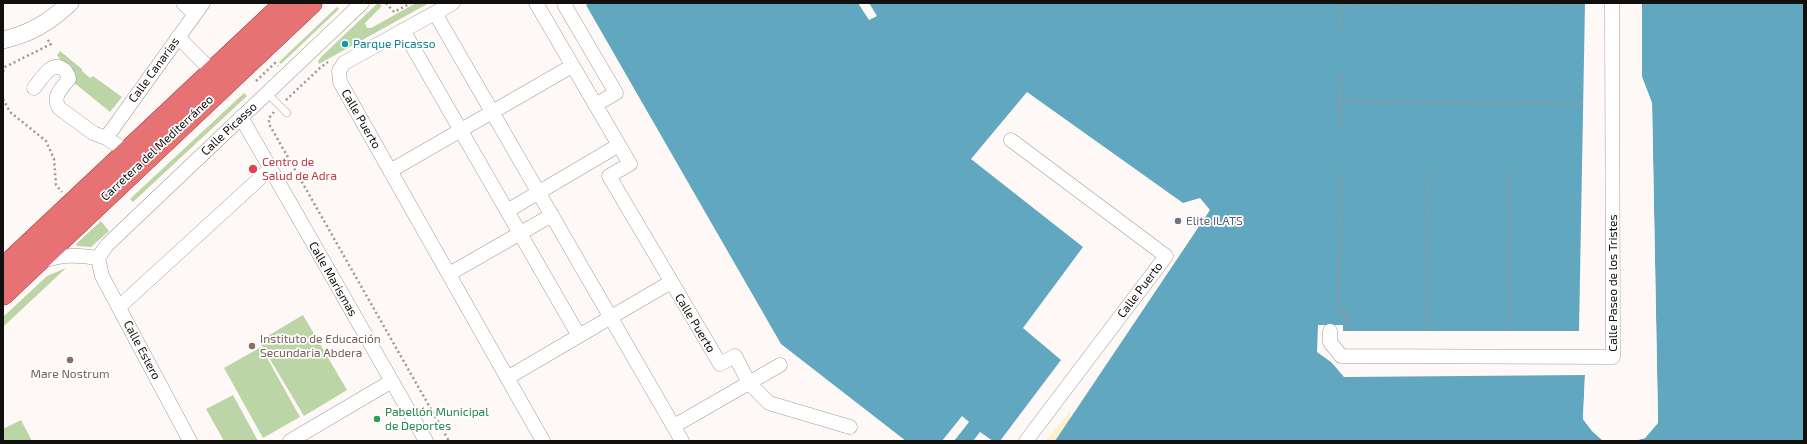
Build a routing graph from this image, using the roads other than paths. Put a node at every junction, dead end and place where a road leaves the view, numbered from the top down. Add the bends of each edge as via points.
1 (70, 3) edge
2 (183, 3) edge
3 (286, 3) edge
4 (311, 3) edge
5 (362, 3) edge
6 (453, 3) edge
7 (536, 3) edge
8 (566, 3) edge
9 (1612, 3) edge
10 (199, 8) edge
11 (435, 13) junction
12 (404, 30) junction
13 (178, 37) junction
14 (3, 40) edge
15 (572, 66) junction
16 (213, 72) junction
17 (34, 88) dead end
18 (272, 98) dead end
19 (595, 105) junction
20 (493, 112) junction
21 (287, 113) dead end
22 (241, 117) junction
23 (461, 130) junction
24 (106, 138) junction
25 (1011, 140) dead end
26 (619, 145) junction
27 (128, 152) junction
28 (270, 169) junction
29 (390, 171) junction
30 (539, 192) junction
31 (508, 211) junction
32 (552, 214) junction
33 (520, 233) junction
34 (98, 258) junction
35 (6, 261) edge
36 (35, 264) junction
37 (449, 274) junction
38 (671, 282) junction
39 (3, 294) edge
40 (119, 308) junction
41 (611, 317) junction
42 (1330, 331) dead end
43 (579, 336) junction
44 (780, 365) dead end
45 (507, 378) junction
46 (392, 381) junction
47 (749, 383) junction
48 (674, 426) junction
49 (850, 427) dead end
50 (190, 441) edge
51 (290, 441) edge
52 (426, 441) edge
53 (543, 441) edge
54 (682, 441) edge
55 (1026, 441) edge

1 - 14 street via 34,31
2 - 10 street
3 - 16 highway, Carretera del Mediterráneo
4 - 36 highway, Carretera del Mediterráneo
5 - 22 street, Calle Picasso
6 - 11 street, Calle Puerto
7 - 15 street, Calle Puerto
8 - 19 street via 565,6 616,93
9 - 42 street, Calle Paseo de los Tristes via 1613,357 1341,356 1330,342
10 - 13 street, Calle Canarias
11 - 12 street, Calle Puerto
11 - 20 street
12 - 23 street
12 - 29 street, Calle Puerto via 344,63 339,71 340,82
13 - 16 street
13 - 24 street, Calle Canarias
15 - 19 street, Calle Puerto
15 - 20 street
16 - 27 highway, Carretera del Mediterráneo
17 - 24 street via 50,69 63,68 69,79 56,96 55,102 59,108 93,133
18 - 21 lane
19 - 26 street, Calle Puerto
20 - 23 street
20 - 30 street
22 - 28 street, Calle Marismas
22 - 34 street, Calle Picasso via 107,245
23 - 29 street
23 - 31 street
24 - 27 street
25 - 55 street, Calle Puerto via 1166,256
26 - 30 street
26 - 38 street, Calle Puerto via 630,164 609,176
27 - 35 highway, Carretera del Mediterráneo
28 - 40 street
28 - 46 street, Calle Marismas
29 - 37 street, Calle Puerto
30 - 31 street
30 - 32 street
31 - 33 street
32 - 33 street
32 - 41 street
33 - 37 street
33 - 43 street
34 - 36 street via 63,256
34 - 40 street, Calle Estero via 102,276
36 - 39 highway, Carretera del Mediterráneo
37 - 45 street, Calle Puerto
38 - 41 street, Calle Puerto
38 - 47 street, Calle Puerto via 720,364 735,356
40 - 50 street, Calle Estero
41 - 43 street, Calle Puerto
41 - 48 street
43 - 45 street, Calle Puerto
44 - 47 street
45 - 53 street, Calle Puerto
46 - 51 street
46 - 52 street, Calle Marismas
47 - 48 street
47 - 49 street, Calle Puerto via 769,403
48 - 54 street

